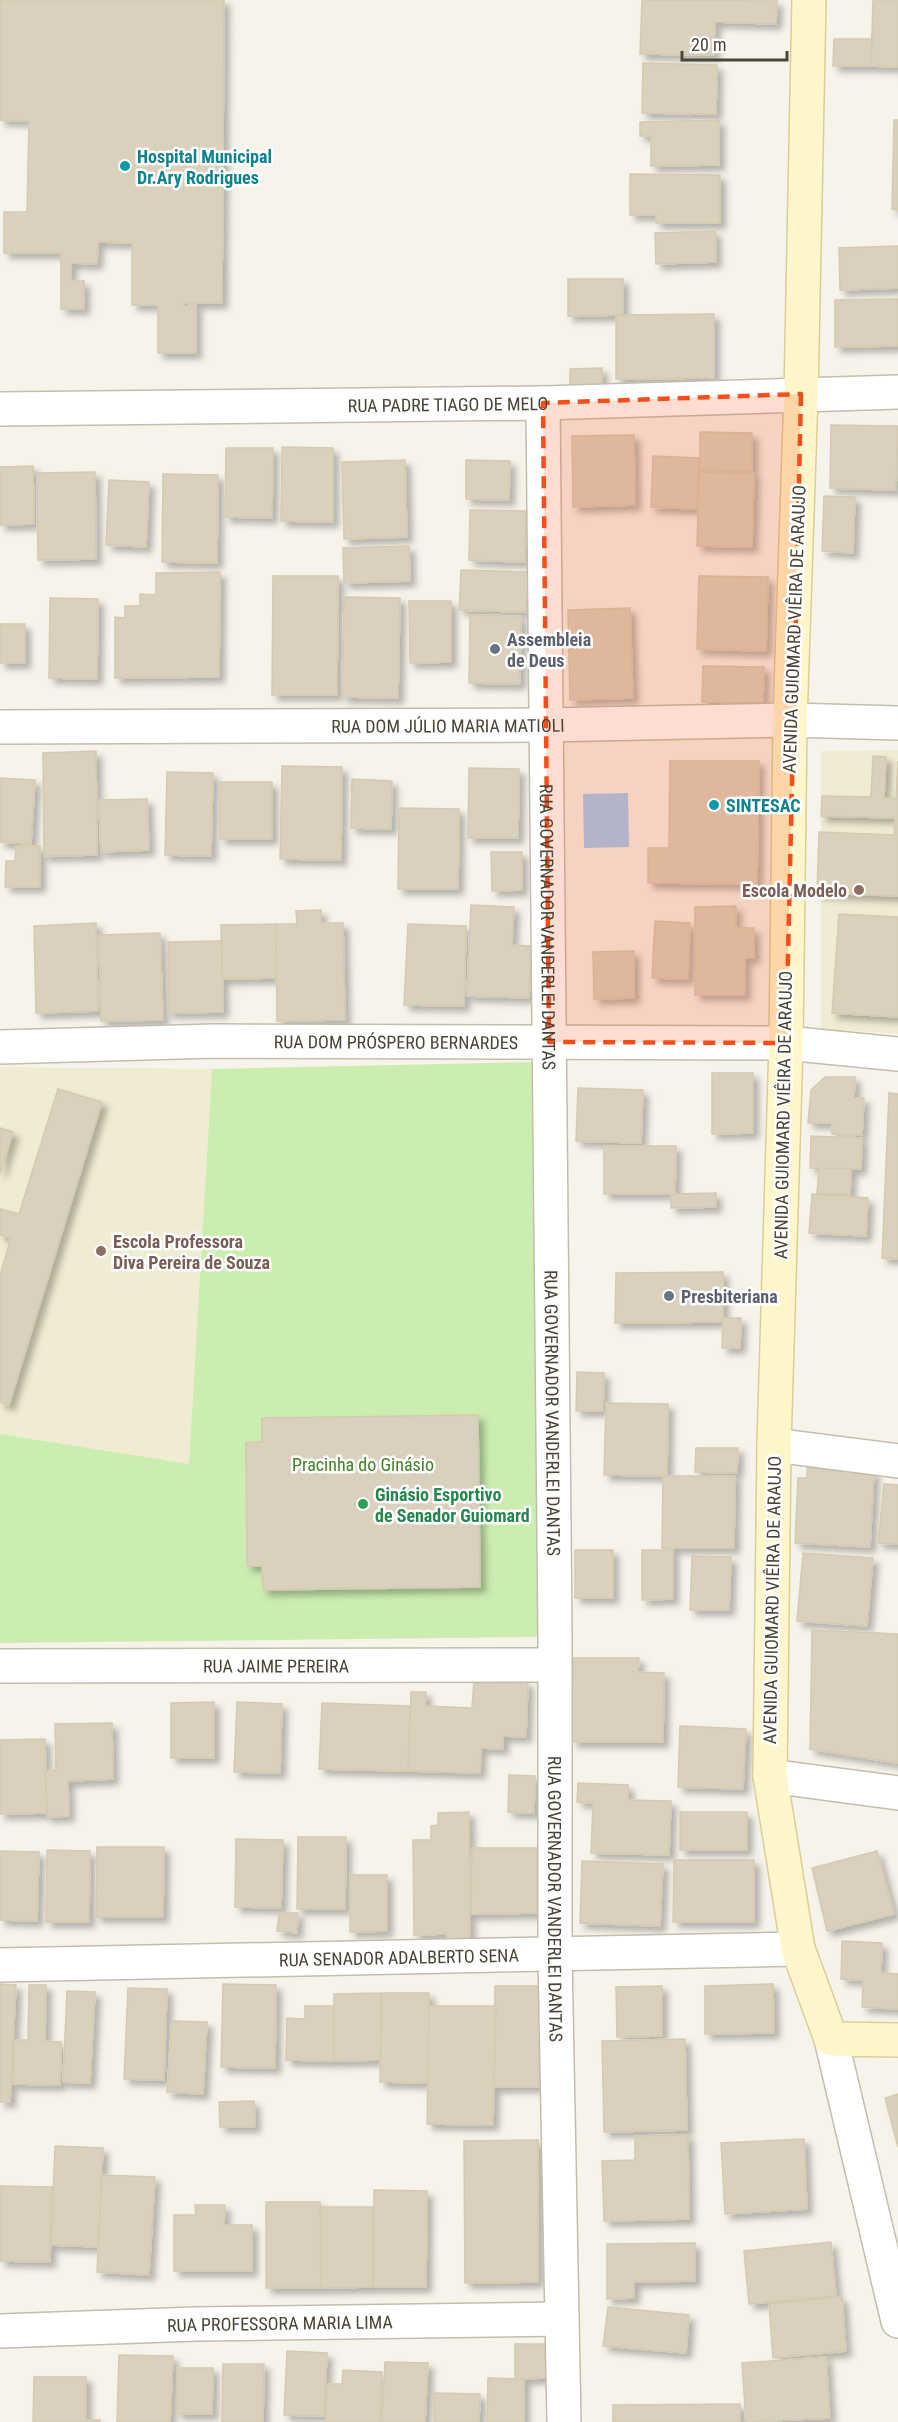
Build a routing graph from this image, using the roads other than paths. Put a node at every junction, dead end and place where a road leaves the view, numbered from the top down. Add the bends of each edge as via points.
1 (809, 0) edge
2 (898, 392) edge
3 (801, 394) junction
4 (543, 403) junction
5 (0, 409) edge
6 (790, 720) junction
7 (898, 723) edge
8 (545, 725) junction
9 (0, 727) edge
10 (549, 1042) junction
11 (786, 1043) junction
12 (0, 1047) edge
13 (898, 1054) edge
14 (774, 1445) junction
15 (898, 1461) edge
16 (553, 1665) junction
17 (0, 1666) edge
18 (770, 1776) junction
19 (898, 1793) edge
20 (798, 1949) junction
21 (555, 1956) junction
22 (0, 1965) edge
23 (831, 2039) junction
24 (898, 2040) edge
25 (561, 2319) junction
26 (898, 2321) edge
27 (0, 2331) edge
28 (564, 2422) edge

1 - 3 street, AVENIDA GUIOMARD VIÊIRA DE ARAUJO
2 - 3 street, RUA PADRE TIAGO DE MELO
3 - 4 street, RUA PADRE TIAGO DE MELO
3 - 6 street, AVENIDA GUIOMARD VIÊIRA DE ARAUJO
4 - 5 street, RUA PADRE TIAGO DE MELO
4 - 8 street, RUA GOVERNADOR VANDERLEI DANTAS
6 - 7 street, RUA DOM JÚLIO MARIA MATIOLI
6 - 8 street, RUA DOM JÚLIO MARIA MATIOLI
6 - 11 street, AVENIDA GUIOMARD VIÊIRA DE ARAUJO
8 - 9 street, RUA DOM JÚLIO MARIA MATIOLI
8 - 10 street, RUA GOVERNADOR VANDERLEI DANTAS
10 - 11 street, RUA DOM PRÓSPERO BERNARDES
10 - 12 street, RUA DOM PRÓSPERO BERNARDES via 214,1041
10 - 16 street, RUA GOVERNADOR VANDERLEI DANTAS
11 - 13 street, RUA DOM PRÓSPERO BERNARDES
11 - 14 street, AVENIDA GUIOMARD VIÊIRA DE ARAUJO
14 - 15 street
14 - 18 street, AVENIDA GUIOMARD VIÊIRA DE ARAUJO
16 - 17 street, RUA JAIME PEREIRA
16 - 21 street, RUA GOVERNADOR VANDERLEI DANTAS
18 - 19 street
18 - 20 street, AVENIDA GUIOMARD VIÊIRA DE ARAUJO
20 - 21 street, RUA SENADOR ADALBERTO SENA
20 - 23 street, AVENIDA GUIOMARD VIÊIRA DE ARAUJO
21 - 22 street, RUA SENADOR ADALBERTO SENA
21 - 25 street, RUA GOVERNADOR VANDERLEI DANTAS
23 - 24 street
23 - 26 street, AVENIDA GUIOMARD VIÊIRA DE ARAUJO
25 - 27 street, RUA PROFESSORA MARIA LIMA
25 - 28 street, RUA GOVERNADOR VANDERLEI DANTAS

